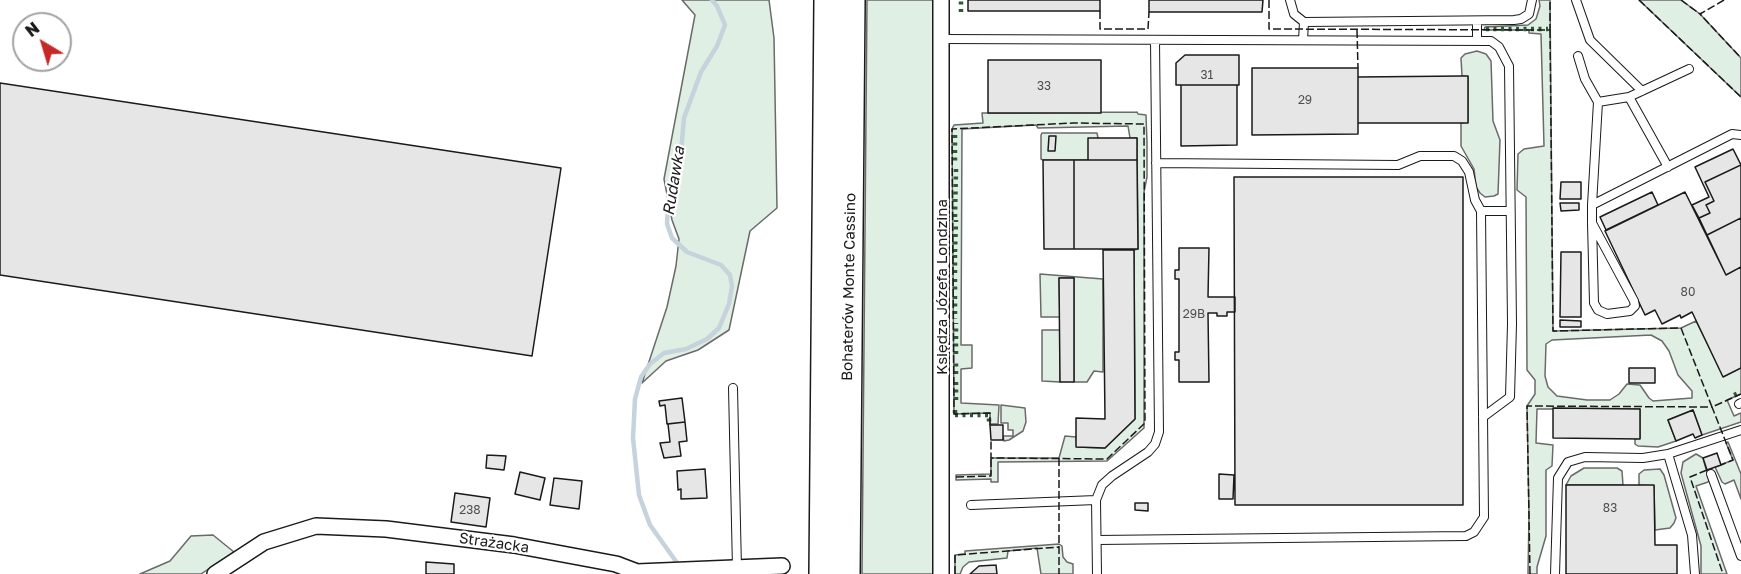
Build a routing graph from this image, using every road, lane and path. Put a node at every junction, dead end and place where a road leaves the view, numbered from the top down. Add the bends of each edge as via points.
1 (828, 0) edge
2 (851, 0) edge
3 (941, 0) edge
4 (1290, 0) edge
5 (1532, 0) edge
6 (1576, 0) edge
7 (1477, 21) junction
8 (1304, 22) junction
9 (941, 39) junction
10 (1155, 40) junction
11 (1303, 40) junction
12 (1477, 41) junction
13 (1578, 56) dead end
14 (1689, 69) dead end
15 (1642, 91) junction
16 (1629, 97) junction
17 (1598, 102) junction
18 (1741, 135) edge
19 (1156, 162) junction
20 (1668, 166) junction
21 (1592, 205) junction
22 (1480, 211) junction
23 (1509, 211) junction
24 (1592, 223) junction
25 (733, 388) dead end
26 (1483, 417) junction
27 (1741, 430) edge
28 (1668, 454) junction
29 (1711, 474) dead end
30 (1096, 500) junction
31 (971, 505) dead end
32 (1096, 540) junction
33 (1741, 556) edge
34 (782, 566) dead end
35 (737, 569) junction
36 (637, 573) edge
37 (215, 574) edge
38 (823, 574) edge
39 (846, 574) edge
40 (941, 574) edge
41 (1097, 574) edge
42 (1555, 574) edge
43 (1695, 574) edge

1 - 38 highway, Bohaterów Monte Cassino
2 - 39 highway, Bohaterów Monte Cassino
3 - 9 street, Księdza Józefa Londzina
4 - 8 lane via 1294,14
5 - 7 lane via 1529,14 1521,20
6 - 15 lane via 1590,40
7 - 8 lane
7 - 12 lane
8 - 11 lane
9 - 10 lane
9 - 40 street, Księdza Józefa Londzina
10 - 11 lane
10 - 19 lane
11 - 12 lane
12 - 23 lane via 1491,41 1499,47 1509,66
13 - 17 lane
14 - 15 lane
15 - 16 lane
16 - 17 lane
16 - 20 lane
17 - 21 lane
18 - 20 lane via 1732,134
19 - 22 lane via 1398,165 1420,156 1454,156 1469,172
19 - 30 lane via 1159,432 1148,452 1112,476
20 - 21 lane
21 - 24 lane
22 - 23 lane
22 - 26 lane
23 - 26 lane via 1510,397
24 - 24 lane via 1594,303 1607,315 1630,311 1634,301
25 - 35 lane
26 - 32 lane via 1484,517 1474,532 1466,536
27 - 28 lane
28 - 42 lane via 1643,458 1585,457 1568,462 1558,478
28 - 43 lane via 1692,535
29 - 33 lane
30 - 31 lane
30 - 32 lane
32 - 41 lane
34 - 35 street, Strażacka
35 - 36 street, Strażacka
36 - 37 street, Strażacka via 616,564 514,545 316,526 264,542

